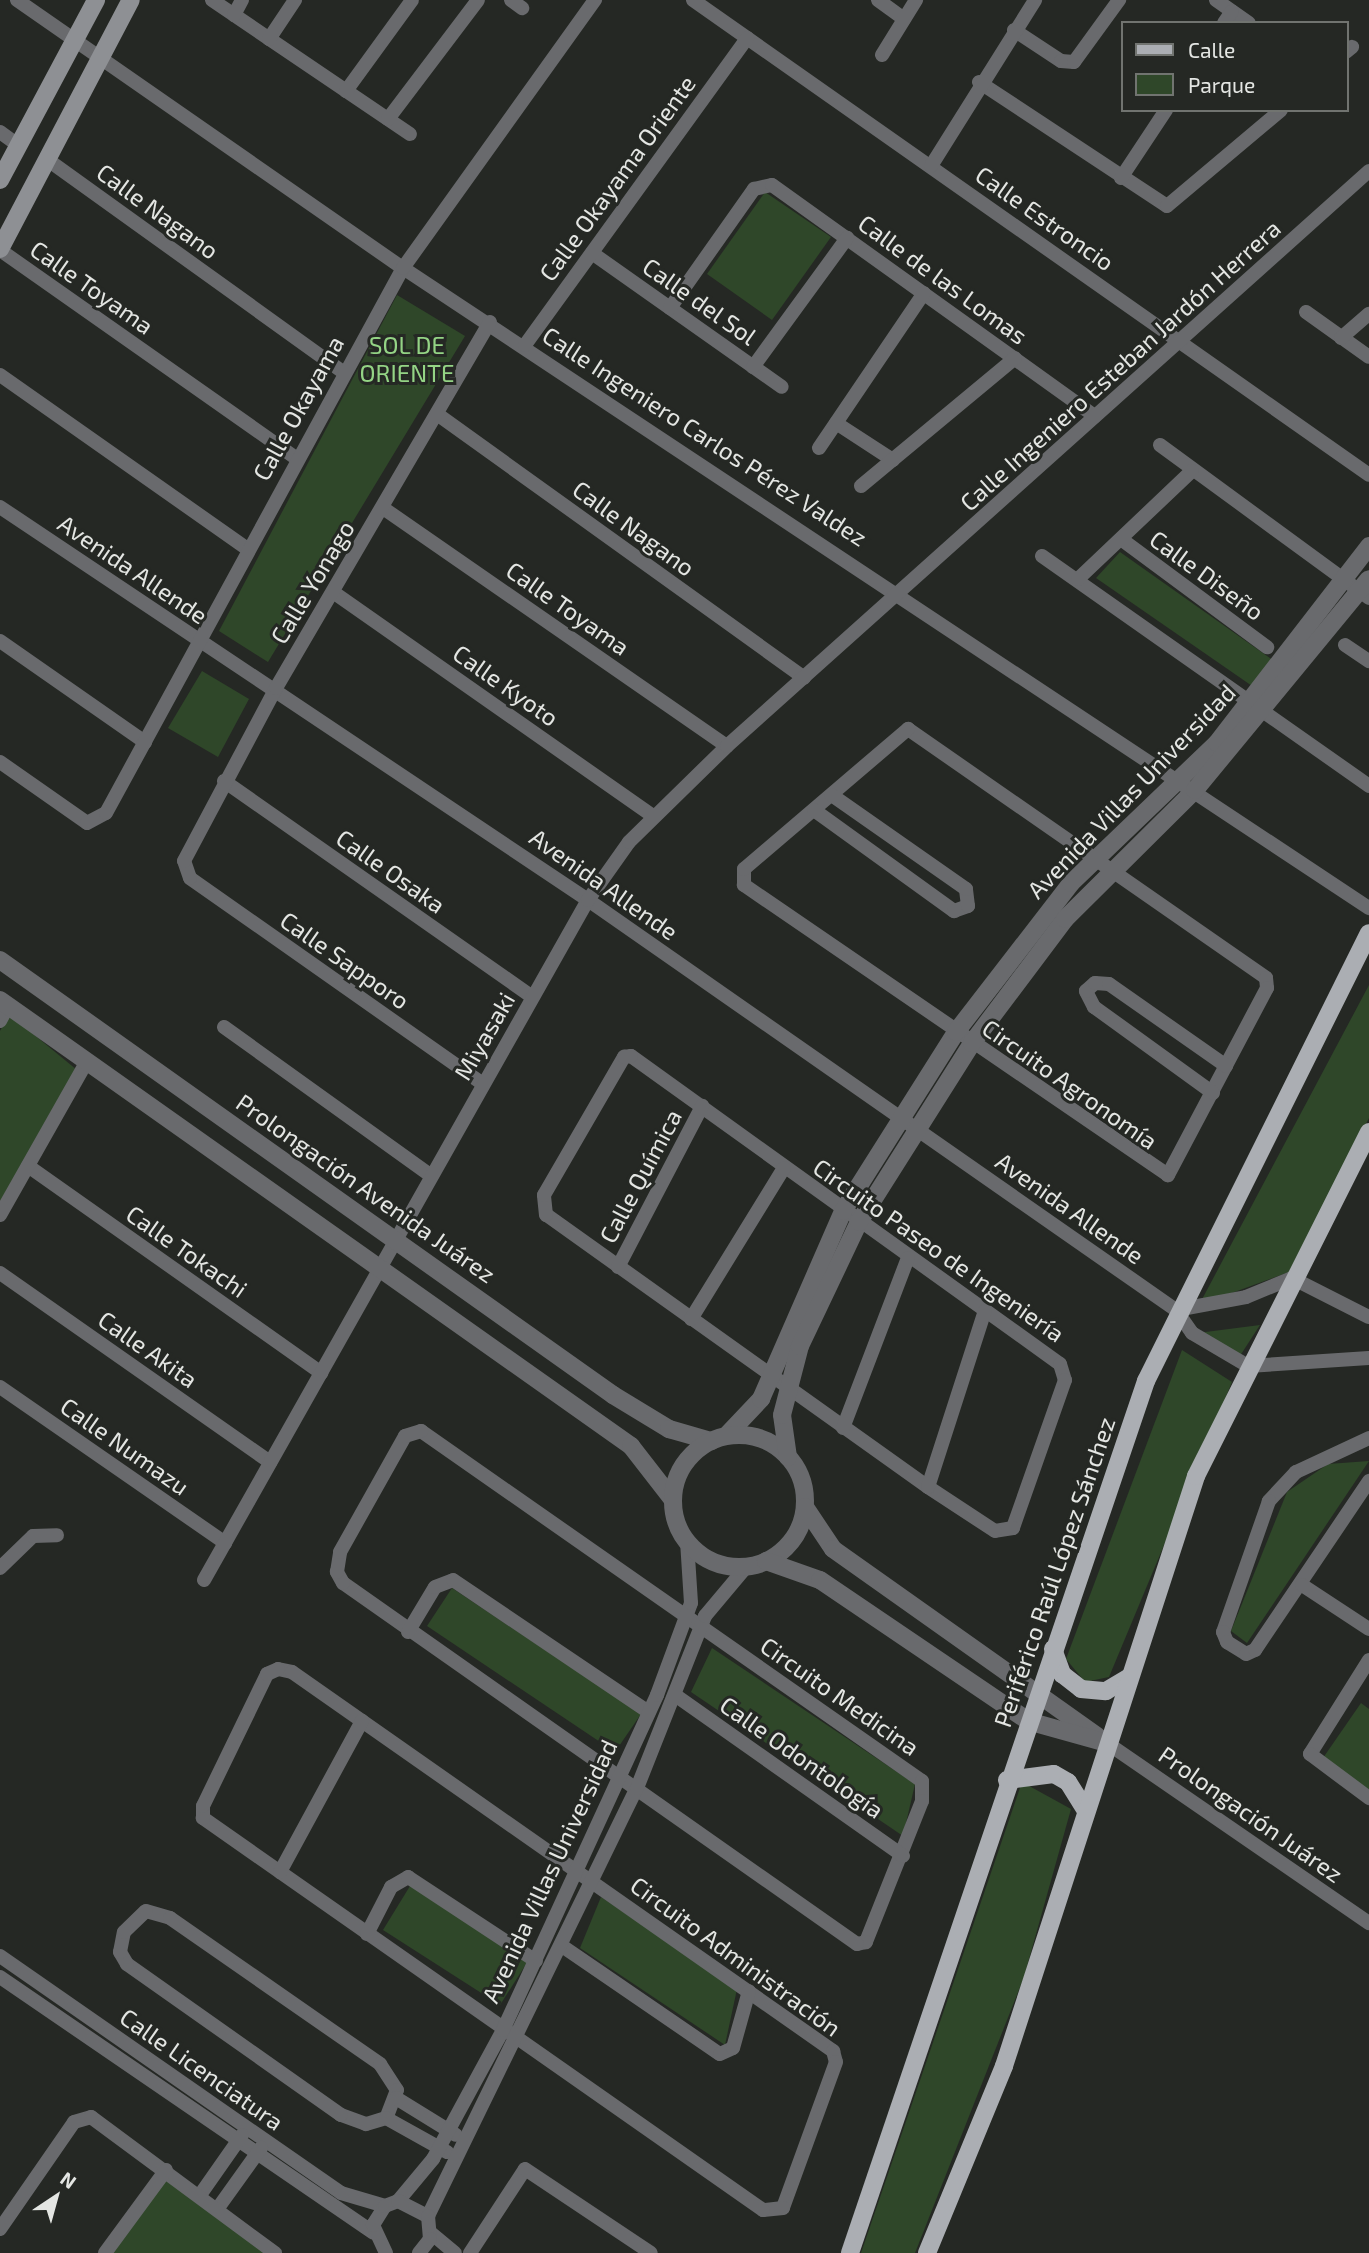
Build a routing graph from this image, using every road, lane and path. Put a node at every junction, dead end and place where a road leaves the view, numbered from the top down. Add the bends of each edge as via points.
1 (17, 0) edge
2 (96, 0) edge
3 (131, 0) edge
4 (212, 0) edge
5 (242, 0) edge
6 (295, 0) edge
7 (412, 0) edge
8 (478, 0) edge
9 (595, 0) edge
10 (693, 0) edge
11 (878, 0) edge
12 (916, 0) edge
13 (1035, 0) edge
14 (1119, 0) edge
15 (1216, 0) edge
16 (234, 15) junction
17 (1228, 17) edge
18 (904, 19) junction
19 (1014, 30) junction
20 (747, 37) junction
21 (269, 39) junction
22 (74, 40) junction
23 (882, 55) dead end
24 (102, 59) junction
25 (979, 82) junction
26 (346, 91) junction
27 (1165, 112) edge
28 (1279, 112) edge
29 (388, 119) junction
30 (0, 132) edge
31 (410, 134) dead end
32 (19, 146) junction
33 (48, 160) junction
34 (931, 166) junction
35 (1369, 171) edge
36 (1121, 178) junction
37 (0, 180) edge
38 (847, 238) junction
39 (0, 249) edge
40 (592, 253) junction
41 (403, 268) junction
42 (925, 293) junction
43 (670, 308) junction
44 (1306, 312) dead end
45 (1369, 314) edge
46 (490, 323) junction
47 (1341, 338) junction
48 (1178, 340) junction
49 (525, 345) junction
50 (1369, 357) edge
51 (1015, 358) junction
52 (753, 367) junction
53 (343, 372) junction
54 (0, 375) edge
55 (782, 387) dead end
56 (437, 414) junction
57 (1095, 416) junction
58 (836, 423) junction
59 (1160, 445) dead end
60 (819, 448) dead end
61 (296, 458) junction
62 (893, 460) junction
63 (1192, 471) junction
64 (1369, 475) edge
65 (861, 486) dead end
66 (0, 507) edge
67 (383, 508) junction
68 (1121, 539) junction
69 (1369, 546) edge
70 (248, 549) junction
71 (1042, 556) dead end
72 (1078, 579) junction
73 (1344, 581) junction
74 (1366, 590) edge
75 (333, 592) junction
76 (902, 593) junction
77 (0, 641) edge
78 (199, 642) junction
79 (1345, 645) dead end
80 (1267, 647) dead end
81 (1369, 661) edge
82 (804, 678) junction
83 (276, 688) junction
84 (1259, 706) junction
85 (145, 742) junction
86 (727, 746) junction
87 (0, 762) edge
88 (1367, 780) edge
89 (224, 781) junction
90 (1188, 785) junction
91 (832, 795) junction
92 (814, 810) junction
93 (653, 816) junction
94 (1097, 856) junction
95 (1113, 867) junction
96 (184, 869) joint
97 (588, 900) junction
98 (1369, 908) edge
99 (1369, 933) edge
100 (0, 960) edge
101 (532, 997) junction
102 (3, 1009) edge
103 (223, 1027) dead end
104 (956, 1032) junction
105 (972, 1043) junction
106 (85, 1065) junction
107 (1226, 1066) junction
108 (483, 1084) junction
109 (1213, 1093) junction
110 (702, 1106) junction
111 (899, 1117) junction
112 (916, 1129) junction
113 (1369, 1132) edge
114 (28, 1166) junction
115 (784, 1168) junction
116 (431, 1176) junction
117 (843, 1211) junction
118 (0, 1215) edge
119 (859, 1222) junction
120 (396, 1238) junction
121 (908, 1258) junction
122 (618, 1267) junction
123 (379, 1270) junction
124 (0, 1273) edge
125 (1292, 1278) junction
126 (1176, 1310) junction
127 (985, 1311) junction
128 (1369, 1317) edge
129 (691, 1319) junction
130 (1369, 1358) edge
131 (1248, 1366) junction
132 (321, 1373) junction
133 (780, 1382) junction
134 (0, 1387) edge
135 (843, 1428) junction
136 (719, 1438) junction
137 (1369, 1438) edge
138 (788, 1457) junction
139 (270, 1462) junction
140 (1369, 1481) edge
141 (928, 1487) junction
142 (673, 1500) junction
143 (805, 1507) junction
144 (57, 1535) dead end
145 (687, 1541) junction
146 (225, 1543) junction
147 (766, 1561) junction
148 (747, 1566) junction
149 (0, 1568) edge
150 (204, 1580) dead end
151 (1302, 1585) junction
152 (687, 1619) junction
153 (701, 1628) junction
154 (1369, 1629) edge
155 (408, 1632) junction
156 (1053, 1649) junction
157 (1369, 1660) edge
158 (1364, 1677) edge
159 (1128, 1678) junction
160 (1038, 1692) junction
161 (675, 1695) junction
162 (649, 1712) junction
163 (362, 1721) junction
164 (1028, 1721) junction
165 (1107, 1743) junction
166 (620, 1776) junction
167 (1007, 1780) junction
168 (637, 1788) junction
169 (1369, 1797) edge
170 (1085, 1809) junction
171 (903, 1856) junction
172 (577, 1870) junction
173 (280, 1872) junction
174 (593, 1882) junction
175 (1369, 1923) edge
176 (367, 1934) junction
177 (562, 1946) junction
178 (6, 1960) edge
179 (536, 1961) junction
180 (1, 1979) edge
181 (749, 1991) junction
182 (509, 2034) junction
183 (396, 2098) junction
184 (386, 2118) junction
185 (247, 2128) junction
186 (449, 2131) junction
187 (463, 2139) junction
188 (265, 2141) junction
189 (238, 2142) junction
190 (440, 2147) junction
191 (256, 2155) junction
192 (454, 2156) junction
193 (166, 2171) junction
194 (200, 2195) junction
195 (391, 2203) junction
196 (218, 2208) junction
197 (428, 2216) junction
198 (0, 2229) edge
199 (373, 2232) junction
200 (431, 2233) junction
201 (472, 2252) edge
202 (105, 2253) edge
203 (275, 2253) edge
204 (386, 2253) edge
205 (419, 2253) edge
206 (455, 2253) edge
207 (651, 2253) edge
208 (850, 2253) edge
209 (927, 2253) edge

1 - 22 street, Calle Ingeniero Carlos Pérez Valdez
2 - 22 main road
3 - 24 main road
4 - 16 street
5 - 16 street
6 - 21 street
7 - 26 street
8 - 29 street
9 - 41 street, Calle Okayama
10 - 20 street, Calle Estroncio
11 - 18 street
12 - 18 street
13 - 19 street
14 - 19 street via 1074,62 1060,61
15 - 17 street
16 - 21 street
18 - 23 street
19 - 25 street
20 - 34 street, Calle Estroncio
20 - 40 street, Calle Okayama Oriente
21 - 26 street
22 - 24 street, Calle Ingeniero Carlos Pérez Valdez
22 - 32 main road
24 - 33 main road
24 - 41 street, Calle Ingeniero Carlos Pérez Valdez
25 - 34 street
25 - 36 street
26 - 29 street
27 - 36 street
28 - 36 street via 1175,204 1158,205
29 - 31 street
30 - 32 street
32 - 37 main road
33 - 39 main road
33 - 53 street, Calle Nagano
34 - 48 street, Calle Estroncio
35 - 48 street, Calle Ingeniero Esteban Jardón Herrera
38 - 42 street, Calle de las Lomas
38 - 43 street, Calle de las Lomas via 764,183
38 - 52 street
39 - 61 street, Calle Toyama
40 - 43 street, Calle del Sol
40 - 49 street, Calle Okayama Oriente
41 - 46 street, Calle Ingeniero Carlos Pérez Valdez
41 - 53 street, Calle Okayama
42 - 51 street, Calle de las Lomas
42 - 58 street
43 - 52 street, Calle del Sol
44 - 47 street
45 - 47 street
46 - 49 street, Calle Ingeniero Carlos Pérez Valdez
46 - 56 street, Calle Yonago
47 - 50 street
48 - 57 street, Calle Ingeniero Esteban Jardón Herrera
48 - 64 street, Calle Estroncio
49 - 76 street, Calle Ingeniero Carlos Pérez Valdez
51 - 57 street, Calle de las Lomas
51 - 62 street
52 - 55 street, Calle del Sol
53 - 61 street, Calle Okayama
54 - 70 street
56 - 67 street, Calle Yonago
56 - 82 street, Calle Nagano
57 - 76 street, Calle Ingeniero Esteban Jardón Herrera
58 - 60 street
58 - 62 street
59 - 63 street
61 - 70 street, Calle Okayama
62 - 65 street
63 - 68 street
63 - 73 street
66 - 78 street, Avenida Allende
67 - 75 street, Calle Yonago
67 - 86 street, Calle Toyama
68 - 72 street
68 - 80 street, Calle Diseño
69 - 73 street, Avenida Villas Universidad
70 - 78 street, Calle Okayama
71 - 72 street
72 - 84 street
73 - 74 street
73 - 84 street, Avenida Villas Universidad
74 - 84 street, Avenida Villas Universidad
75 - 83 street, Calle Yonago
75 - 93 street, Calle Kyoto
76 - 82 street, Miyasaki
76 - 90 street, Calle Ingeniero Carlos Pérez Valdez
77 - 85 street
78 - 83 street, Avenida Allende
78 - 85 street, Calle Okayama
79 - 81 street
82 - 86 street, Miyasaki
83 - 89 street, Calle Yonago
83 - 97 street, Avenida Allende
84 - 88 street
84 - 90 street, Avenida Villas Universidad
85 - 87 street, Calle Okayama via 97,822 87,823
86 - 93 street, Miyasaki
89 - 96 street, Calle Yonago via 186,851
89 - 101 street, Calle Osaka
90 - 94 street, Avenida Villas Universidad
90 - 95 street, Avenida Villas Universidad
90 - 98 street, Calle Ingeniero Carlos Pérez Valdez
91 - 92 street, Circuito Agronomía
91 - 92 street via 966,889 968,906 954,911
91 - 94 street, Circuito Agronomía via 908,729
92 - 104 street, Circuito Agronomía via 744,869 744,885
93 - 97 street, Miyasaki
94 - 95 street, Circuito Agronomía
94 - 104 street, Avenida Villas Universidad
95 - 105 street, Avenida Villas Universidad via 1065,919
95 - 107 street, Circuito Agronomía via 1266,978 1267,988
96 - 108 street, Calle Sapporo
97 - 101 street, Miyasaki
97 - 111 street, Avenida Allende
99 - 126 main road, Periférico Raúl López Sánchez
100 - 120 street, Prolongación Avenida Juárez
101 - 108 street, Miyasaki
102 - 106 street
103 - 116 street
104 - 105 street, Circuito Agronomía
104 - 111 street, Avenida Villas Universidad
105 - 109 street, Circuito Agronomía via 1162,1175 1174,1171
105 - 112 street, Avenida Villas Universidad
106 - 114 street
106 - 123 street
107 - 109 street, Circuito Agronomía
107 - 109 street via 1109,984 1095,983 1085,997
108 - 116 street, Miyasaki
110 - 115 street, Circuito Paseo de Ingeniería
110 - 122 street, Calle Química
110 - 122 street, Circuito Paseo de Ingeniería via 624,1057 544,1195 546,1215
111 - 112 street, Avenida Allende
111 - 117 street, Avenida Villas Universidad
112 - 119 street, Avenida Villas Universidad
112 - 126 street, Avenida Allende
113 - 125 main road
114 - 118 street
114 - 132 street, Calle Tokachi
115 - 117 street, Circuito Paseo de Ingeniería
115 - 129 street
116 - 120 street, Miyasaki
117 - 119 street, Circuito Paseo de Ingeniería
117 - 133 street, Avenida Villas Universidad
119 - 121 street, Circuito Paseo de Ingeniería
119 - 133 street, Avenida Villas Universidad
120 - 123 street, Miyasaki
120 - 136 street, Prolongación Avenida Juárez via 656,1423
121 - 127 street, Circuito Paseo de Ingeniería
121 - 135 street
122 - 129 street, Circuito Paseo de Ingeniería
123 - 132 street, Miyasaki
123 - 142 street via 631,1446
124 - 139 street, Calle Akita
125 - 126 street via 1246,1297
125 - 128 street
125 - 131 main road
126 - 131 street, Avenida Allende via 1192,1333
126 - 156 main road, Periférico Raúl López Sánchez
127 - 141 street
127 - 141 street, Circuito Paseo de Ingeniería via 1060,1364 1065,1380 1013,1528 995,1531
129 - 133 street, Circuito Paseo de Ingeniería
130 - 131 street
131 - 159 main road via 1196,1476
132 - 139 street, Miyasaki
133 - 135 street, Circuito Paseo de Ingeniería
133 - 136 street, Avenida Villas Universidad
133 - 138 street, Avenida Villas Universidad
134 - 146 street, Calle Numazu
135 - 141 street, Circuito Paseo de Ingeniería
136 - 138 street via 765,1441
136 - 142 street via 681,1469
137 - 151 street via 1296,1472 1269,1501 1224,1637 1251,1654
138 - 143 street via 800,1475
139 - 146 street, Miyasaki
140 - 151 street
142 - 145 street
143 - 147 street via 793,1539
143 - 160 street via 833,1549
144 - 149 street via 33,1536
145 - 148 street via 714,1562
145 - 152 street, Avenida Villas Universidad via 692,1591
146 - 150 street, Miyasaki
147 - 148 street
147 - 164 street via 820,1580
148 - 153 street, Avenida Villas Universidad via 719,1594
151 - 154 street
152 - 153 street, Circuito Medicina
152 - 155 street, Circuito Medicina via 416,1430 405,1436 336,1562 343,1583
152 - 162 street, Avenida Villas Universidad
153 - 161 street, Avenida Villas Universidad
153 - 171 street, Circuito Medicina via 922,1782 922,1801
155 - 162 street via 435,1587 453,1580
155 - 166 street, Circuito Medicina
156 - 159 main road via 1062,1674 1081,1689 1106,1691
156 - 160 main road, Periférico Raúl López Sánchez
157 - 158 street
158 - 169 street via 1310,1754
159 - 165 main road
160 - 164 main road, Periférico Raúl López Sánchez
160 - 165 street
161 - 168 street, Avenida Villas Universidad
161 - 171 street, Calle Odontología
162 - 166 street, Avenida Villas Universidad
163 - 172 street, Circuito Administración
163 - 173 street
163 - 173 street, Circuito Administración via 292,1672 267,1674 202,1813
164 - 165 street
164 - 167 main road, Periférico Raúl López Sánchez
165 - 170 main road
165 - 175 street, Prolongación Juárez
166 - 168 street, Circuito Medicina
166 - 172 street, Avenida Villas Universidad
167 - 170 main road via 1054,1774 1068,1782
167 - 208 main road, Periférico Raúl López Sánchez
168 - 171 street, Circuito Medicina via 857,1944 874,1935
168 - 174 street, Avenida Villas Universidad
170 - 209 main road via 1004,2066
172 - 174 street, Circuito Administración
172 - 179 street, Avenida Villas Universidad
173 - 176 street, Circuito Administración
174 - 177 street, Avenida Villas Universidad
174 - 181 street, Circuito Administración
176 - 179 street via 391,1886 408,1877
176 - 182 street, Circuito Administración
177 - 181 street via 720,2054 733,2048
177 - 182 street, Avenida Villas Universidad
178 - 180 street
178 - 185 street, Calle Licenciatura
179 - 182 street, Avenida Villas Universidad
180 - 189 street, Calle Licenciatura
181 - 182 street, Circuito Administración via 827,2046 836,2062 788,2202 777,2212 763,2210
182 - 186 street, Avenida Villas Universidad
182 - 187 street, Avenida Villas Universidad
183 - 184 street
183 - 184 street via 395,2083 380,2064 170,1918 146,1911 129,1923 120,1942 127,1964 341,2115 366,2124
183 - 186 street
184 - 190 street
185 - 188 street, Calle Licenciatura
185 - 189 street
186 - 187 street
186 - 190 street, Avenida Villas Universidad
187 - 192 street, Avenida Villas Universidad
188 - 191 street
188 - 195 street, Calle Licenciatura via 341,2193
189 - 191 street, Calle Licenciatura
189 - 194 street
190 - 192 street
190 - 195 street, Avenida Villas Universidad
191 - 196 street
191 - 199 street, Calle Licenciatura
192 - 197 street, Avenida Villas Universidad
193 - 194 street
193 - 198 street via 91,2117 82,2117
193 - 202 street
194 - 196 street
195 - 197 street, Calle Licenciatura
195 - 199 street, Avenida Villas Universidad
196 - 203 street
197 - 200 street
199 - 204 street
200 - 205 street
200 - 206 street
201 - 207 street via 525,2169

